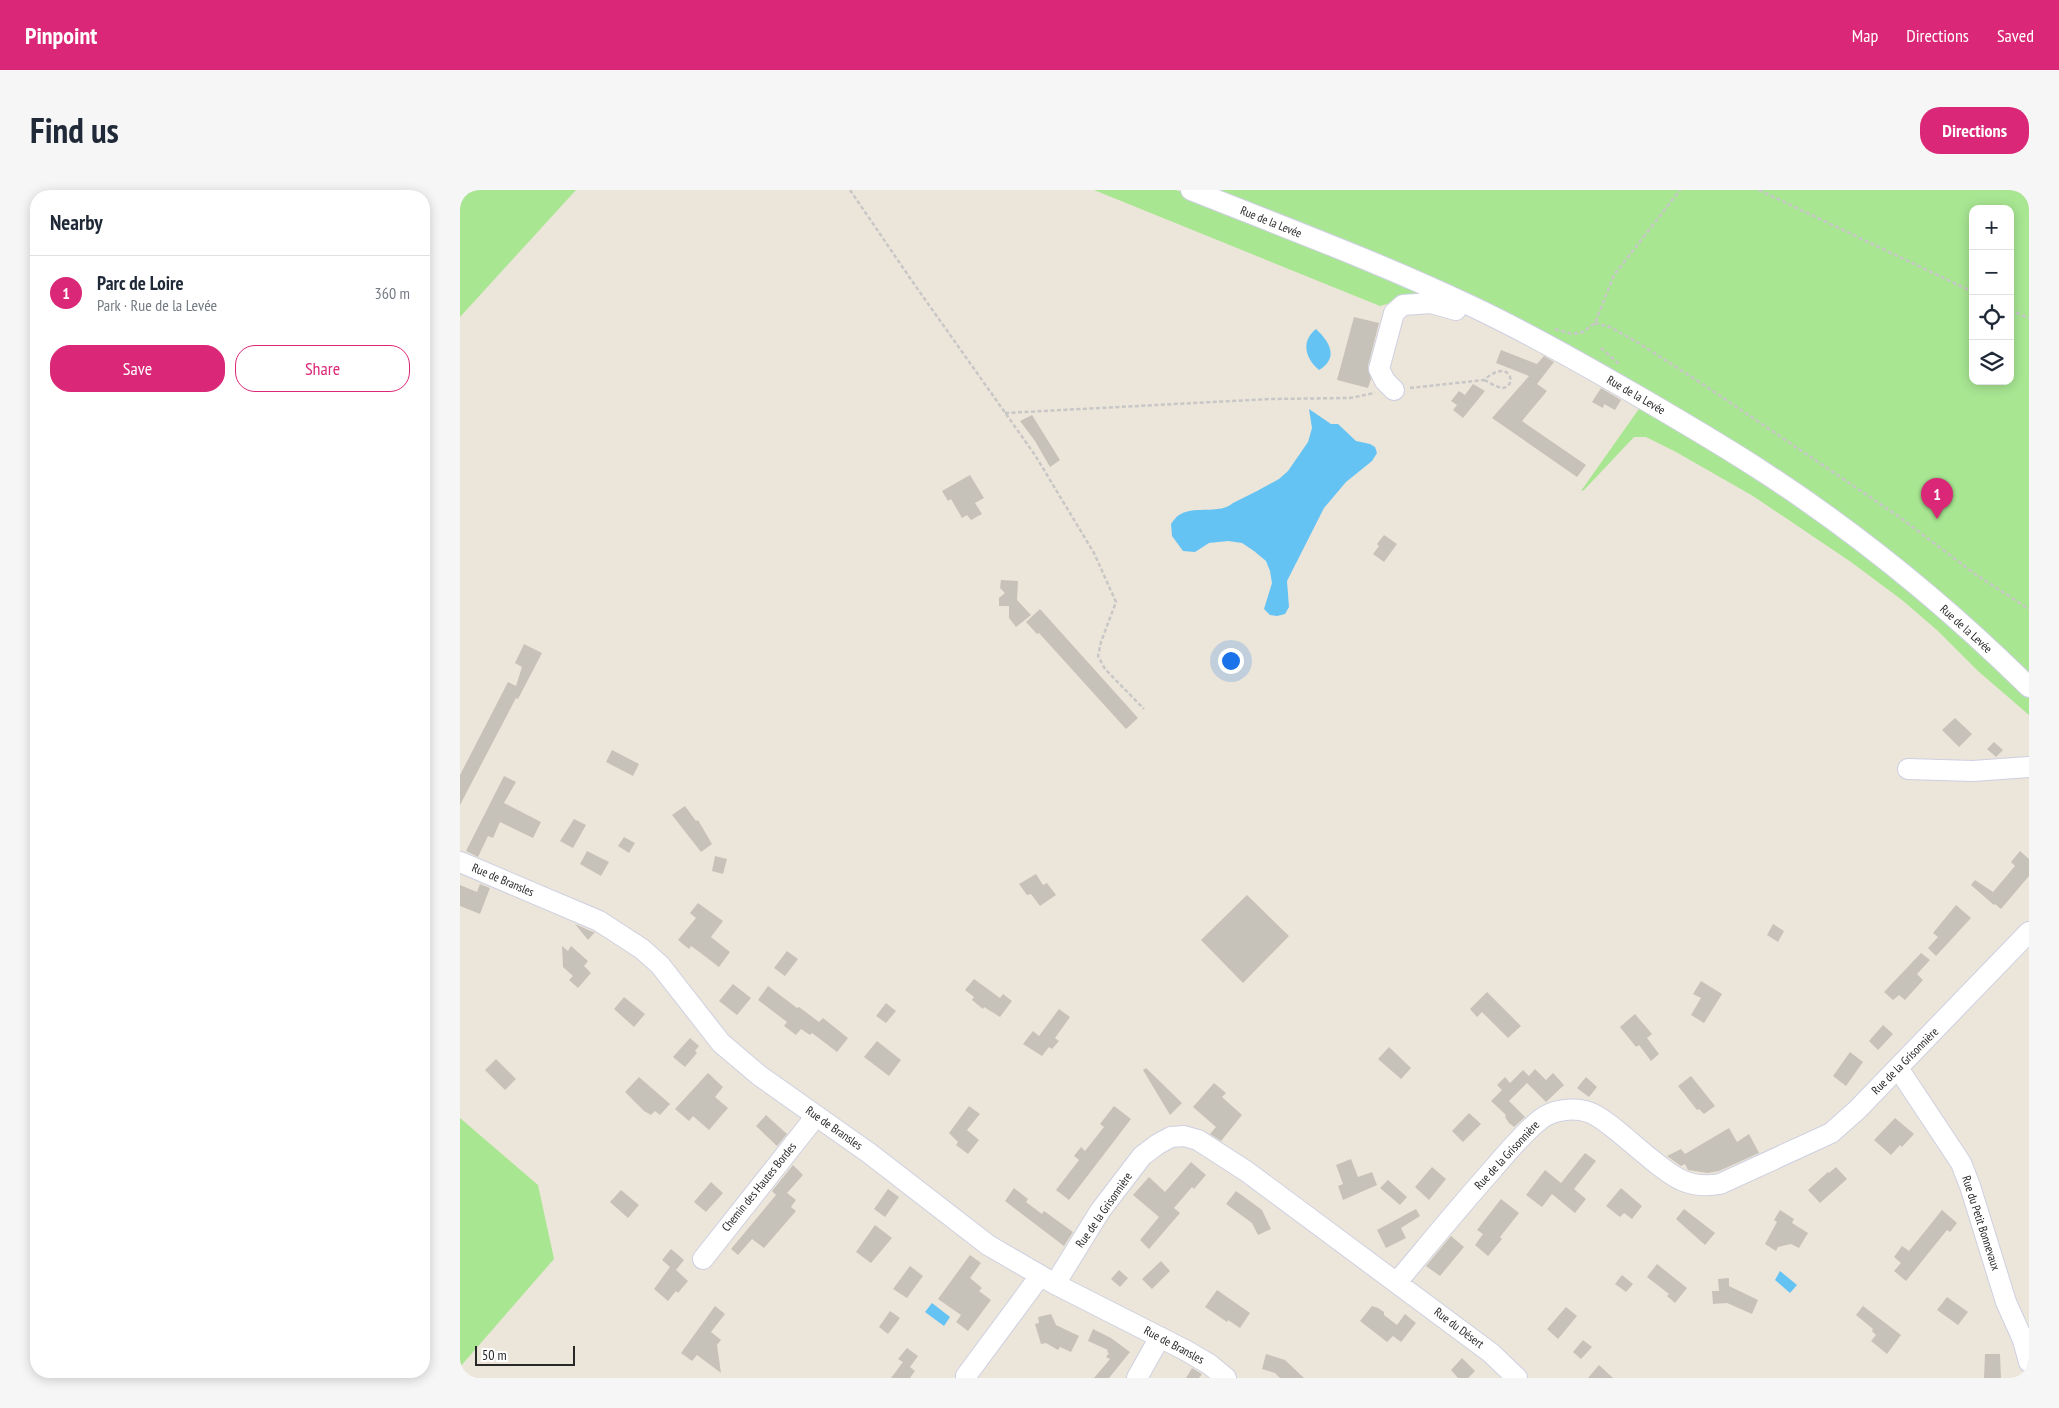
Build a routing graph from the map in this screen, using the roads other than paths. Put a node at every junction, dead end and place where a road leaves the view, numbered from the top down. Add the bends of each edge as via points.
1 (1191, 190) edge
2 (1489, 315) junction
3 (1394, 390) road end
4 (2029, 687) edge
5 (2029, 767) edge
6 (1908, 769) dead end
7 (460, 862) edge
8 (2029, 932) edge
9 (1898, 1068) junction
10 (816, 1116) junction
11 (703, 1259) dead end
12 (1047, 1280) junction
13 (1397, 1282) junction
14 (1160, 1337) junction
15 (2029, 1362) edge
16 (966, 1376) dead end
17 (1137, 1378) edge
18 (1226, 1378) edge
19 (1517, 1378) edge

1 - 2 street, Rue de la Levée via 1353,254
2 - 3 street via 1431,303 1403,305 1394,313 1379,369
2 - 4 street, Rue de la Levée via 1582,363 1766,474 1930,595
5 - 6 street via 1974,771
7 - 10 street, Rue de Bransles via 599,922 642,949 660,966 721,1043
8 - 9 street, Rue de la Grisonnière
9 - 13 street, Rue de la Grisonnière via 1831,1133 1720,1184 1687,1184 1670,1175 1590,1112 1566,1111 1541,1118 1469,1195
9 - 15 street, Rue du Petit Bonnevaux via 1961,1163
10 - 11 street, Chemin des Hautes Bordes
10 - 12 street, Rue de Bransles via 988,1245
12 - 13 street, Rue de la Grisonnière via 1142,1156 1164,1140 1184,1136 1198,1140 1246,1171
12 - 14 street, Rue de Bransles
12 - 16 street, Rue de la Grisonnière
13 - 19 street, Rue du Désert via 1491,1353
14 - 17 street
14 - 18 street, Rue de Bransles via 1209,1364

